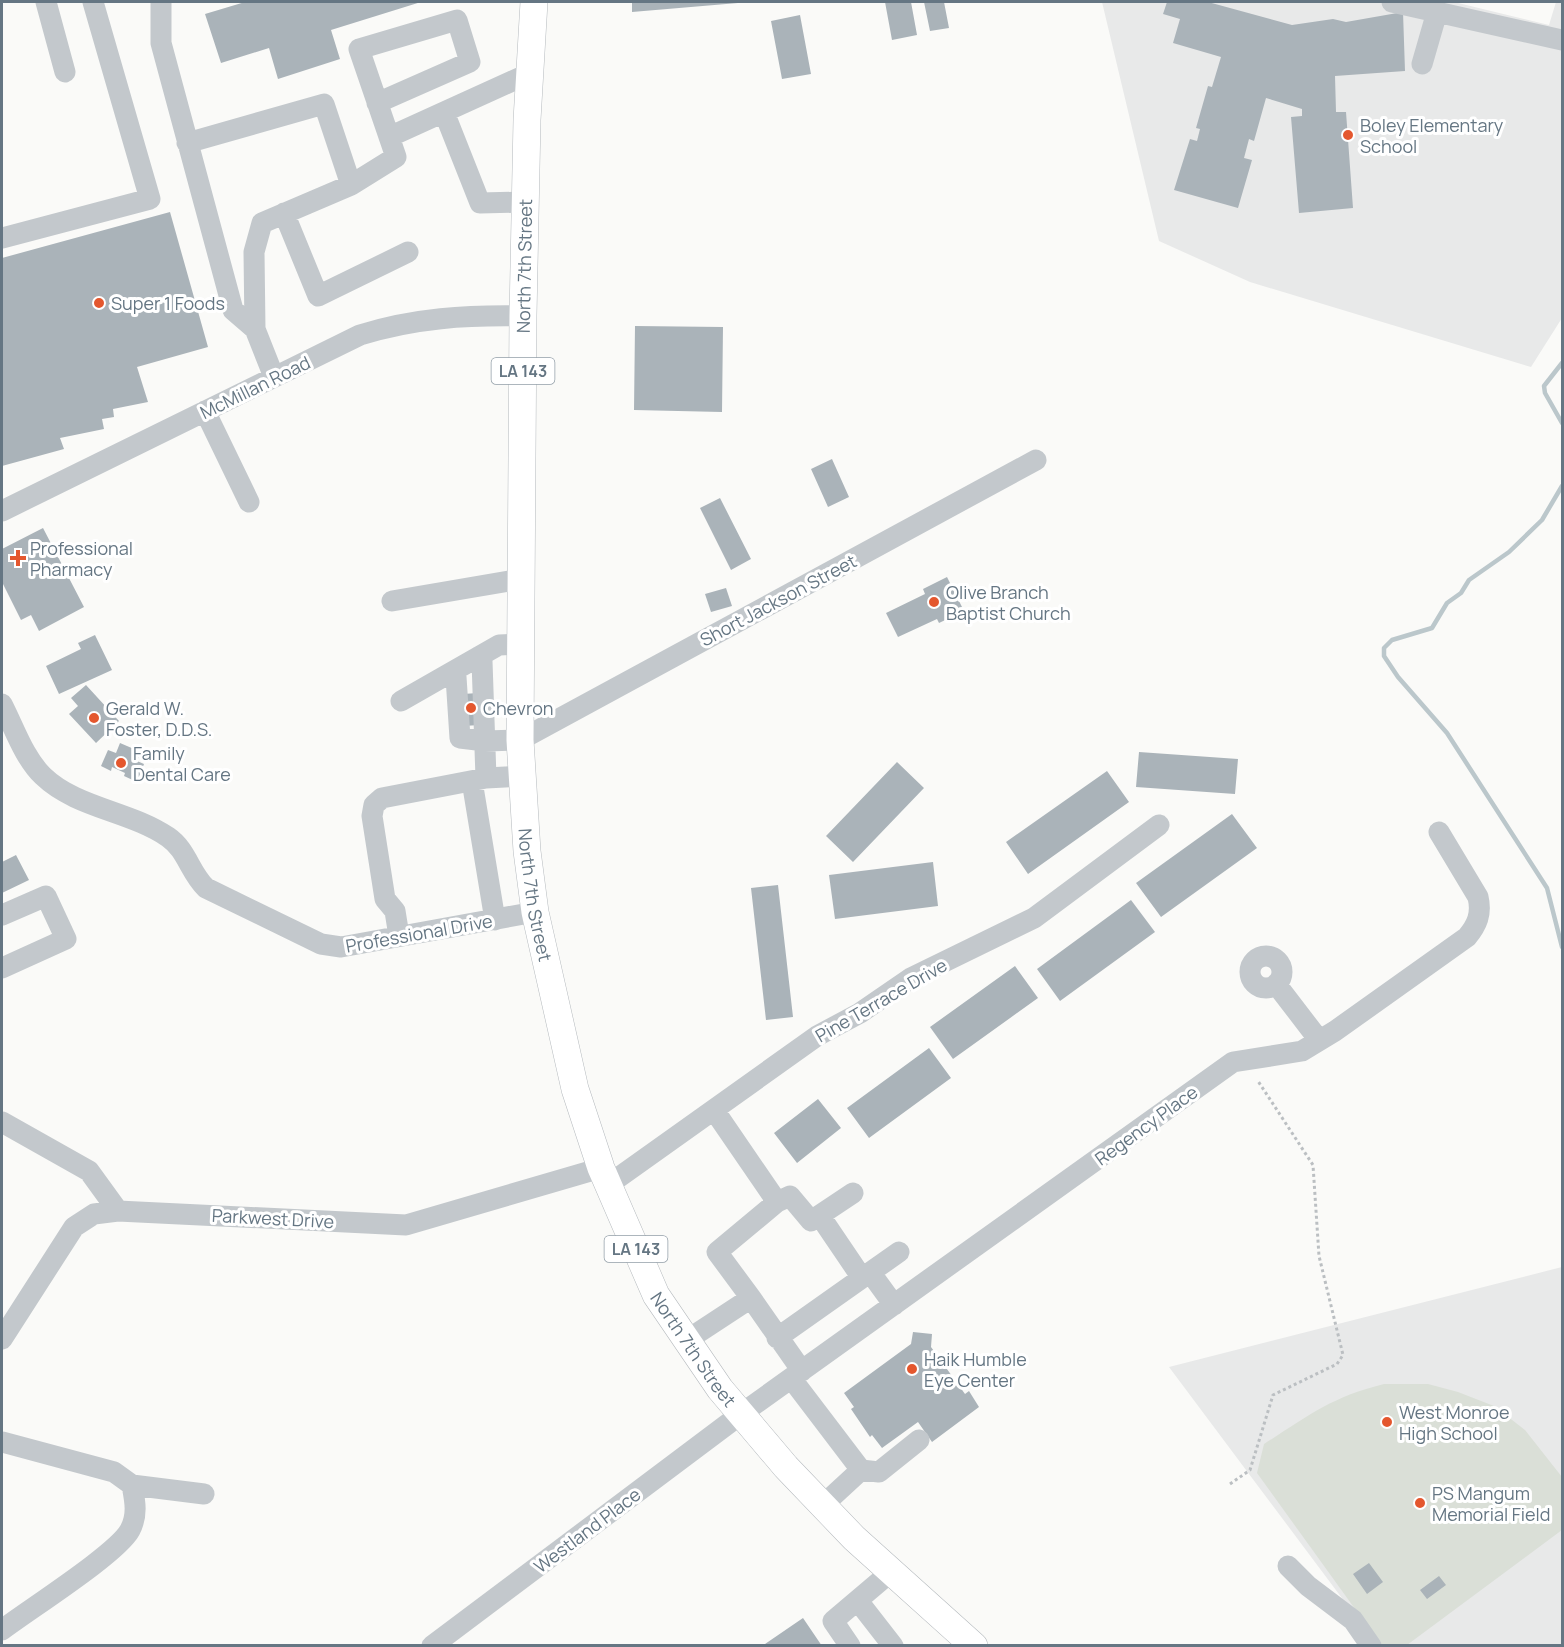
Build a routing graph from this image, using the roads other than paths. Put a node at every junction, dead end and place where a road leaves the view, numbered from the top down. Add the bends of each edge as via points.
1 (46, 2) edge
2 (93, 2) edge
3 (161, 2) edge
4 (534, 2) edge
5 (1392, 2) edge
6 (1437, 12) junction
7 (1563, 40) edge
8 (1422, 64) dead end
9 (65, 72) dead end
10 (530, 73) junction
11 (377, 103) junction
12 (444, 112) junction
13 (389, 137) junction
14 (187, 143) junction
15 (351, 185) junction
16 (525, 202) junction
17 (284, 213) junction
18 (2, 238) edge
19 (408, 252) dead end
20 (523, 316) junction
21 (255, 329) junction
22 (274, 377) junction
23 (205, 411) junction
24 (1036, 460) dead end
25 (249, 502) dead end
26 (2, 511) edge
27 (521, 579) junction
28 (392, 601) dead end
29 (521, 644) junction
30 (478, 657) junction
31 (453, 672) junction
32 (401, 701) dead end
33 (2, 704) edge
34 (520, 740) junction
35 (485, 741) junction
36 (522, 776) junction
37 (479, 780) junction
38 (1159, 825) dead end
39 (1439, 832) dead end
40 (535, 912) junction
41 (2, 915) edge
42 (495, 920) junction
43 (399, 936) junction
44 (2, 968) edge
45 (1276, 984) dead end
46 (1319, 1040) junction
47 (714, 1110) junction
48 (2, 1122) edge
49 (604, 1177) junction
50 (853, 1193) dead end
51 (777, 1202) junction
52 (118, 1211) junction
53 (820, 1216) junction
54 (899, 1252) dead end
55 (866, 1275) junction
56 (751, 1298) junction
57 (894, 1305) junction
58 (777, 1338) junction
59 (2, 1339) edge
60 (687, 1340) junction
61 (797, 1374) junction
62 (741, 1414) junction
63 (919, 1440) dead end
64 (2, 1442) edge
65 (861, 1470) junction
66 (132, 1485) junction
67 (204, 1494) dead end
68 (823, 1505) junction
69 (1288, 1566) dead end
70 (892, 1571) junction
71 (858, 1601) junction
72 (2, 1630) edge
73 (963, 1643) edge
74 (432, 1646) edge
75 (850, 1646) edge
76 (893, 1646) edge
77 (1371, 1646) edge

1 - 9 street
2 - 18 street via 150,198
3 - 14 street via 161,43
4 - 10 main road, North 7th Street / LA 143
5 - 6 street
6 - 7 street
6 - 8 street
10 - 12 street
10 - 16 main road, North 7th Street / LA 143
11 - 11 street via 358,49 457,20 470,62
11 - 13 street
12 - 13 street
12 - 16 street via 480,203
13 - 15 street via 396,157
14 - 15 street via 324,104
14 - 21 street via 233,310
15 - 17 street
16 - 20 main road, North 7th Street / LA 143
17 - 19 street via 318,296
17 - 21 street via 262,223 254,252
20 - 22 street, McMillan Road via 435,317 394,324 360,335
20 - 27 main road, North 7th Street / LA 143
21 - 22 street
22 - 23 street, McMillan Road
23 - 25 street
23 - 26 street, McMillan Road
24 - 34 street, Short Jackson Street
27 - 28 street
27 - 29 main road, North 7th Street / LA 143
29 - 30 street via 499,645
29 - 34 main road, North 7th Street / LA 143
30 - 31 street
30 - 35 street via 482,661
31 - 32 street
31 - 35 street via 458,734 465,741
33 - 43 street, Professional Drive via 31,761 44,777 64,792 168,837 186,855 206,888 321,944 352,946
34 - 35 street
34 - 36 main road, North 7th Street / LA 143
35 - 37 street
36 - 37 street
36 - 40 main road, North 7th Street / LA 143
37 - 42 street
37 - 43 street via 382,798 374,806 372,816 386,899 395,911
38 - 47 street, Pine Terrace Drive via 1034,918 912,978 817,1036
39 - 46 street, Regency Place via 1478,897 1481,909 1476,927 1467,938
40 - 42 street, Professional Drive
40 - 49 main road, North 7th Street / LA 143 via 575,1089
41 - 44 street via 46,896 66,939
42 - 43 street, Professional Drive
45 - 46 street
46 - 57 street, Regency Place via 1302,1051 1233,1062
47 - 49 street, Pine Terrace Drive
47 - 51 street
48 - 52 street via 89,1171
49 - 52 street, Parkwest Drive via 406,1225
49 - 60 main road, North 7th Street / LA 143 via 656,1295
50 - 53 street
51 - 53 street via 790,1196 811,1221
51 - 56 street via 717,1252
52 - 59 street, Parkwest Drive via 94,1214 74,1227
53 - 55 street
54 - 55 street
55 - 57 street
55 - 58 street
56 - 58 street
56 - 60 street
57 - 61 street, Regency Place
58 - 61 street
60 - 62 main road, North 7th Street / LA 143
61 - 62 street, Regency Place
61 - 65 street
62 - 68 main road, North 7th Street / LA 143
62 - 74 street, Westland Place
63 - 65 street via 879,1472
64 - 66 street via 114,1472
65 - 68 street
66 - 67 street
66 - 72 street via 137,1509 130,1531 113,1549
68 - 70 main road, North 7th Street / LA 143
69 - 77 street via 1353,1620
70 - 71 street
70 - 73 main road, North 7th Street / LA 143
71 - 75 street via 833,1621
71 - 76 street

